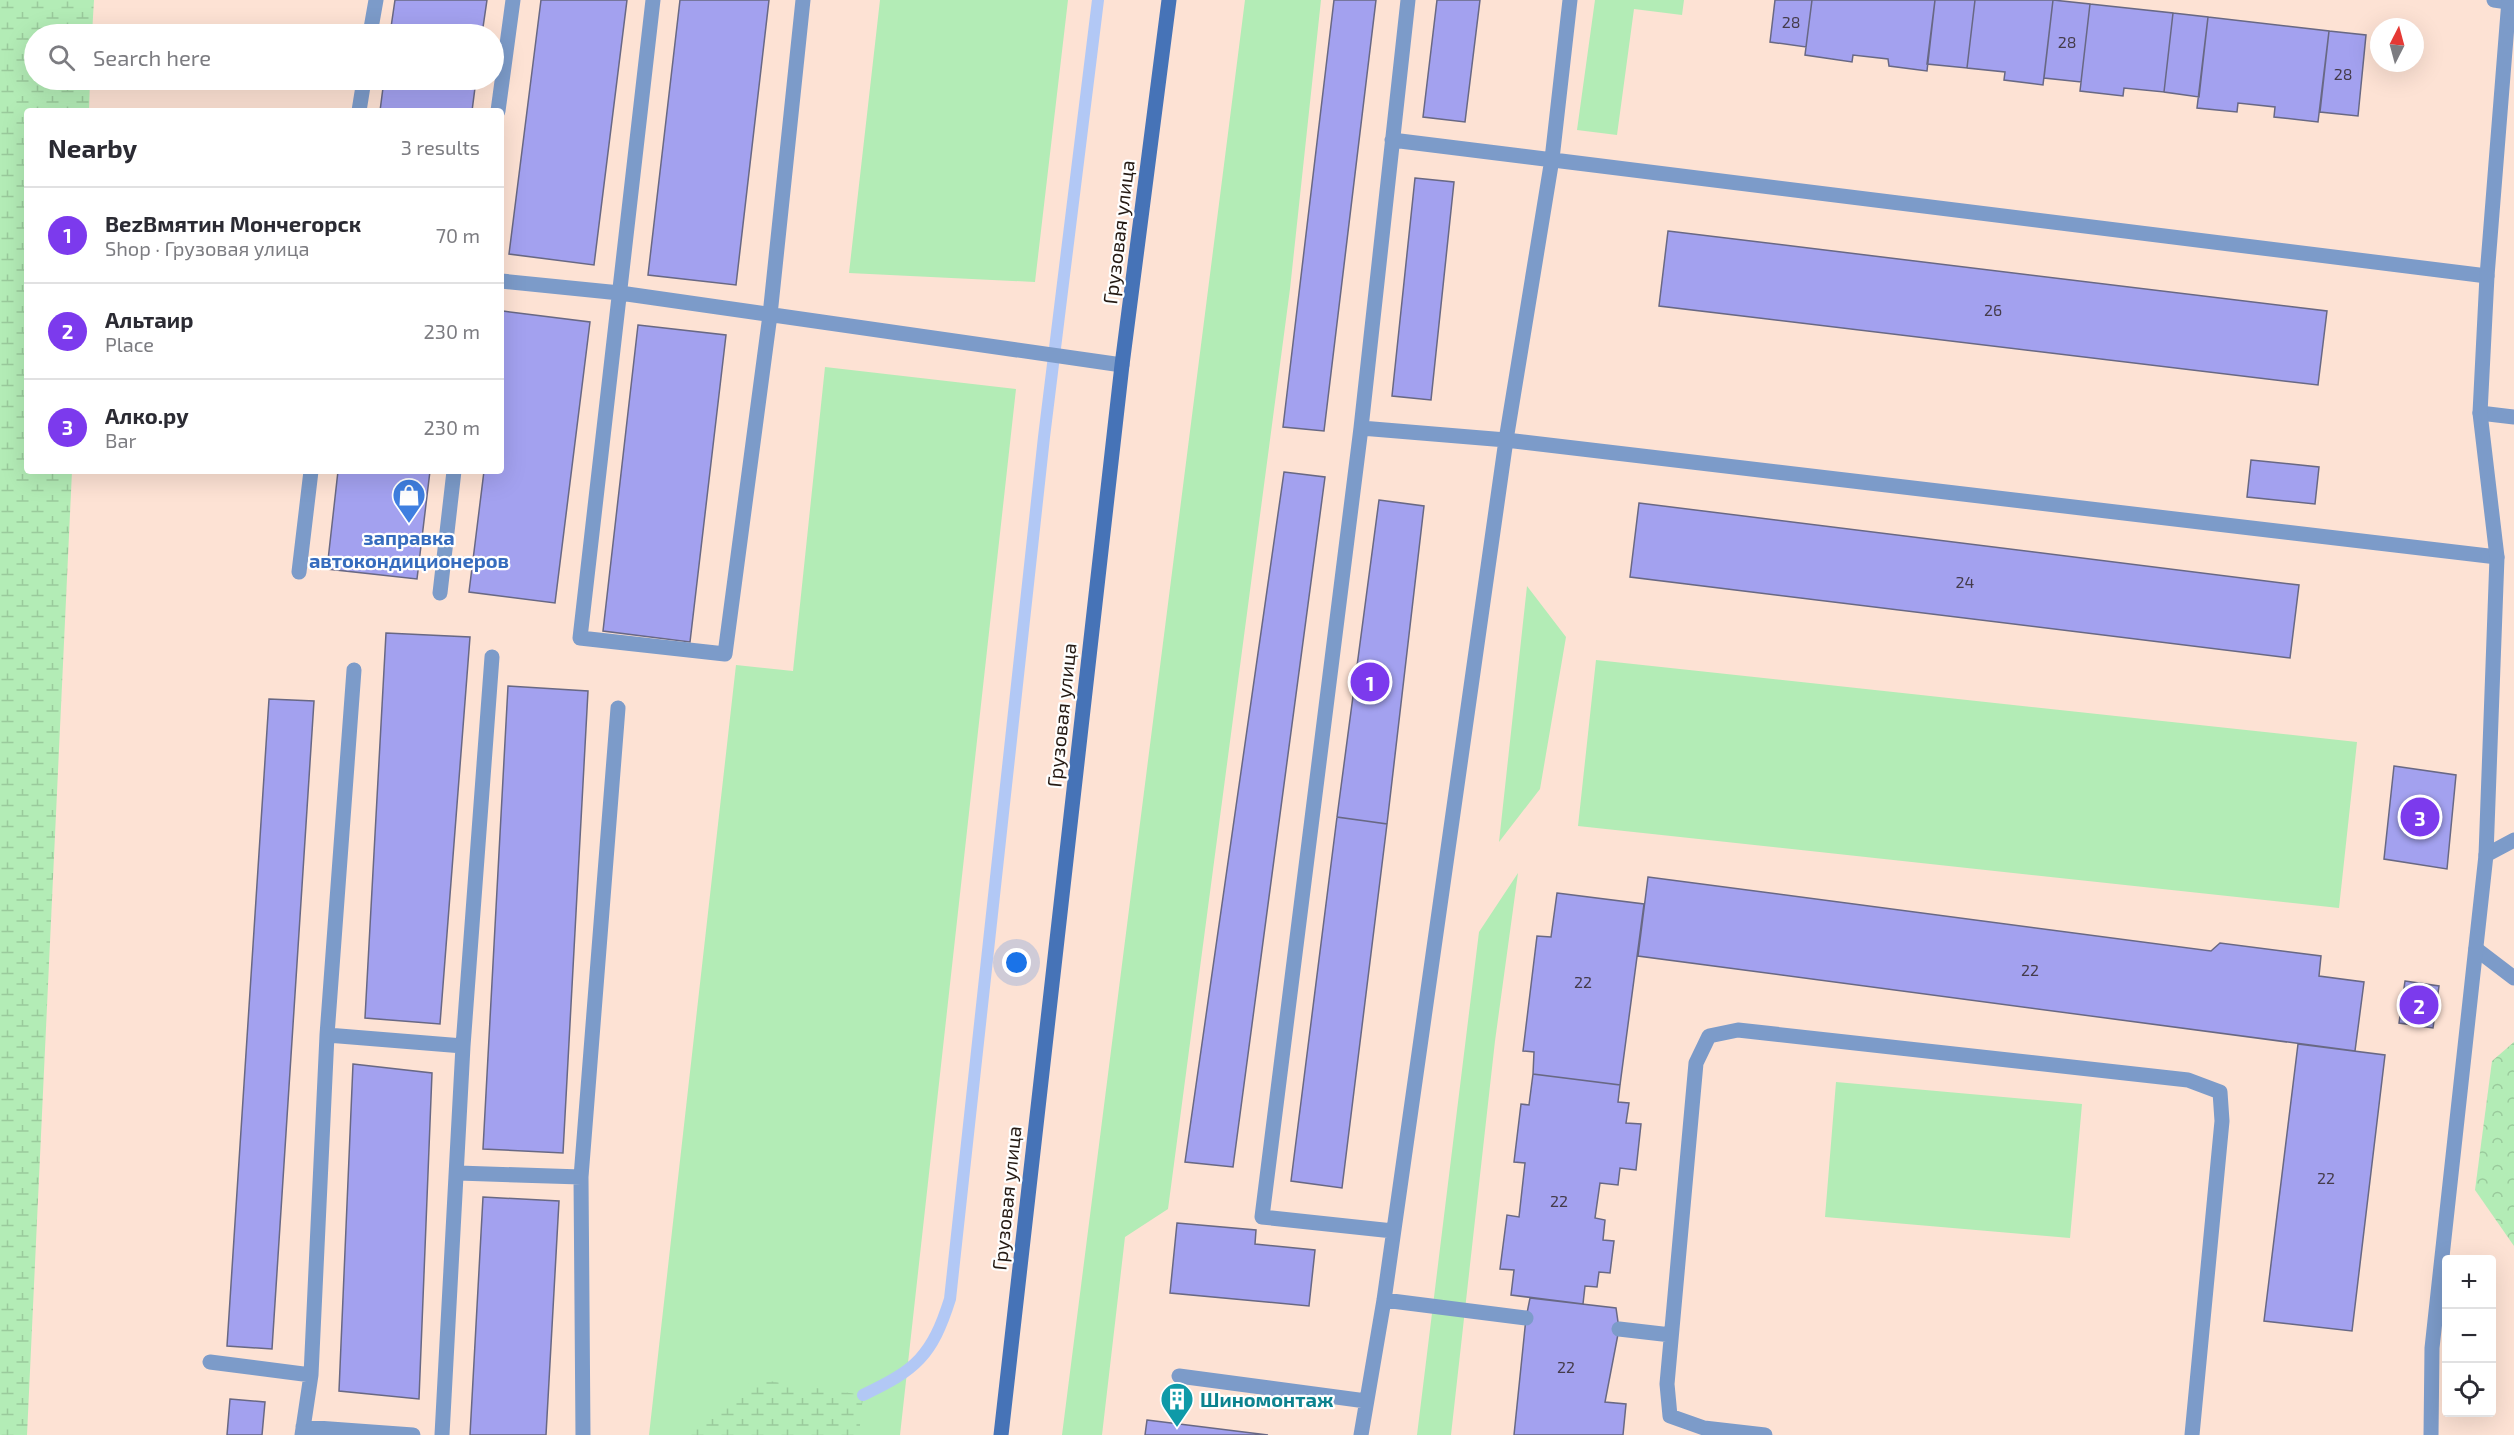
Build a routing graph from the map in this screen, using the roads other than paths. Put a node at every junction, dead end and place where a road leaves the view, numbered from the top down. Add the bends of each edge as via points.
1 (376, 0) edge
2 (513, 0) edge
3 (653, 0) edge
4 (803, 0) edge
5 (1169, 0) edge
6 (1408, 0) edge
7 (1570, 0) edge
8 (2503, 1) edge
9 (372, 24) edge
10 (504, 67) edge
11 (362, 90) edge
12 (501, 90) edge
13 (359, 108) edge
14 (498, 108) edge
15 (1392, 140) junction
16 (1552, 159) junction
17 (2487, 276) junction
18 (504, 281) edge
19 (620, 293) junction
20 (770, 315) junction
21 (1122, 365) junction
22 (2480, 413) junction
23 (2514, 417) edge
24 (1361, 428) junction
25 (1506, 440) junction
26 (311, 474) edge
27 (454, 474) edge
28 (2497, 557) junction
29 (299, 572) dead end
30 (440, 593) dead end
31 (492, 657) dead end
32 (354, 670) dead end
33 (618, 708) dead end
34 (2514, 840) edge
35 (2486, 855) junction
36 (2476, 949) junction
37 (2514, 978) edge
38 (327, 1035) junction
39 (463, 1046) junction
40 (458, 1173) junction
41 (581, 1177) junction
42 (1393, 1231) junction
43 (1384, 1300) junction
44 (1526, 1318) dead end
45 (1619, 1329) dead end
46 (1671, 1335) junction
47 (210, 1362) dead end
48 (310, 1375) junction
49 (1179, 1376) dead end
50 (1366, 1401) junction
51 (302, 1431) edge
52 (413, 1435) edge
53 (441, 1435) edge
54 (583, 1435) edge
55 (1001, 1435) edge
56 (1361, 1435) edge
57 (1765, 1435) edge
58 (2192, 1435) edge
59 (2431, 1435) edge

1 - 9 street
2 - 10 street
3 - 19 street
4 - 20 street
5 - 21 main road, Грузовая улица
6 - 15 street
7 - 16 street
8 - 17 street
11 - 13 street
12 - 14 street
15 - 16 street
15 - 24 street
16 - 17 street
16 - 25 street
17 - 22 street
18 - 19 street
19 - 20 street
19 - 20 street via 580,638 725,654
20 - 21 street
21 - 55 main road, Грузовая улица
22 - 23 street
22 - 28 street
24 - 25 street
24 - 42 street via 1262,1217
25 - 28 street
25 - 42 street
26 - 29 street
27 - 30 street
28 - 35 street
31 - 39 street
32 - 38 street
33 - 41 street
34 - 35 street
35 - 36 street
36 - 37 street
36 - 59 street via 2432,1348
38 - 39 street
38 - 48 street
39 - 40 street
40 - 41 street
40 - 53 street
41 - 54 street
42 - 43 street
43 - 44 street
43 - 50 street
45 - 46 street
46 - 57 street via 1667,1384 1670,1416 1704,1428
46 - 58 street via 1696,1063 1709,1036 1738,1030 2188,1080 2220,1092 2222,1121
47 - 48 street
48 - 51 street
49 - 50 street
50 - 56 street
51 - 52 street

